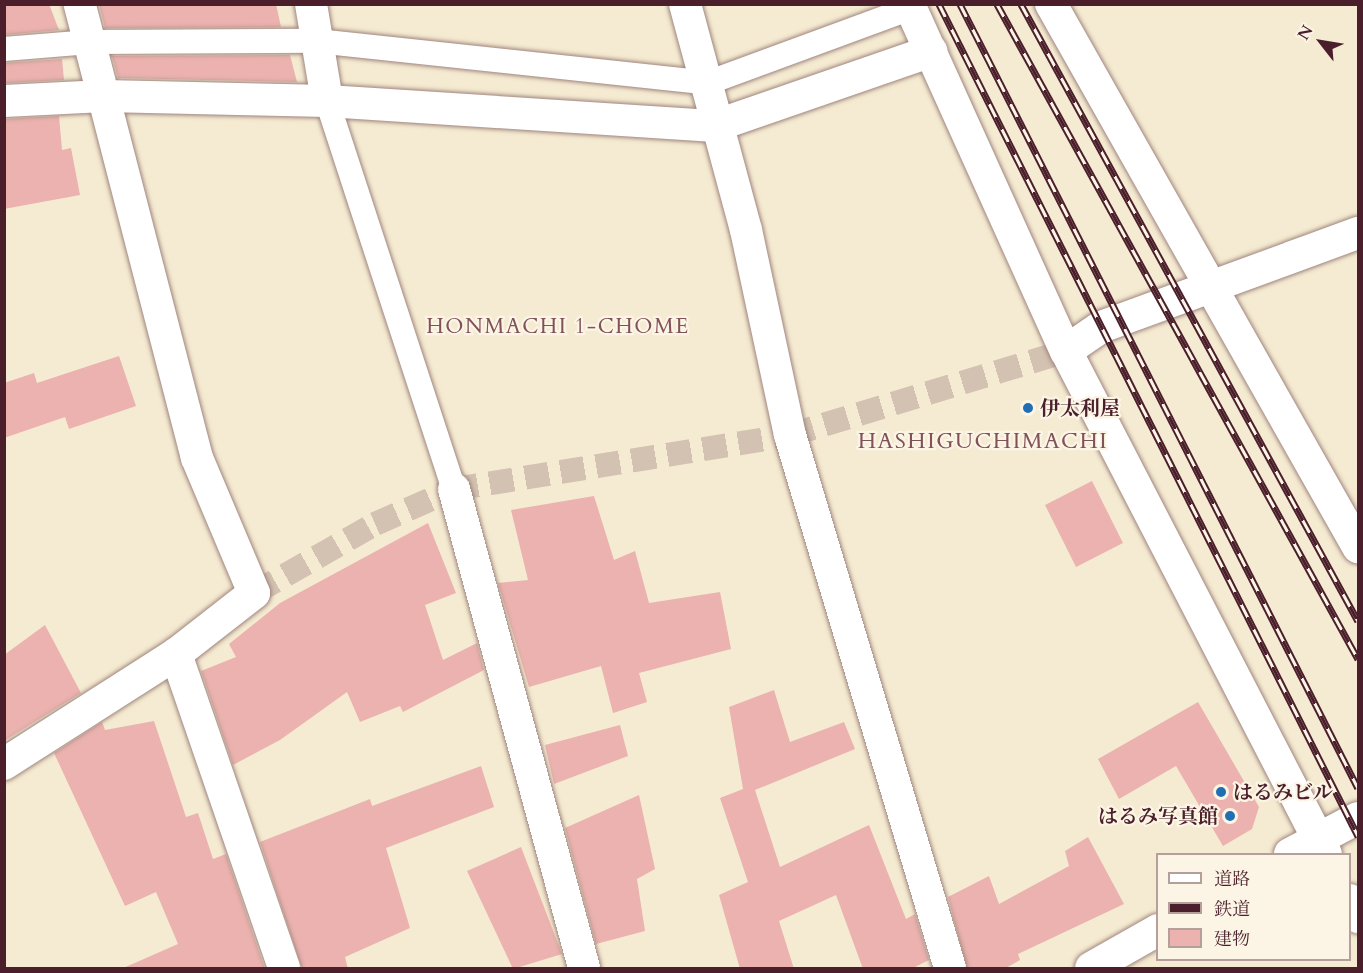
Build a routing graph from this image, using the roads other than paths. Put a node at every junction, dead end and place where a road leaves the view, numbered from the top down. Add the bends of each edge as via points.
1 (80, 4) edge
2 (311, 4) edge
3 (685, 4) edge
4 (1053, 5) edge
5 (910, 6) edge
6 (317, 41) junction
7 (90, 42) junction
8 (4, 49) edge
9 (932, 51) junction
10 (707, 83) junction
11 (104, 96) junction
12 (4, 101) edge
13 (327, 101) junction
14 (715, 126) junction
15 (1359, 232) edge
16 (1213, 287) junction
17 (1066, 351) junction
18 (454, 489) joint
19 (1359, 547) edge
20 (176, 654) junction
21 (4, 764) edge
22 (1359, 818) edge
23 (1322, 847) edge
24 (1298, 853) edge
25 (1351, 902) edge
26 (1359, 917) edge
27 (1156, 931) edge
28 (284, 969) edge
29 (584, 969) edge
30 (950, 969) edge
31 (1091, 969) edge

1 - 7 street
2 - 6 street
3 - 10 street
4 - 16 street
5 - 9 street
5 - 10 street
6 - 7 street
6 - 10 street
6 - 13 street
7 - 8 street
7 - 11 street
9 - 14 street
9 - 17 street
10 - 14 street
11 - 12 street
11 - 13 street
11 - 20 street via 197,458 254,593
13 - 14 street
13 - 18 street
14 - 30 street via 746,230 790,435
15 - 16 street
16 - 17 street via 1101,327
16 - 19 street
17 - 23 street
18 - 29 street
20 - 21 street
20 - 28 street
22 - 23 street
23 - 24 street
25 - 26 street
27 - 31 street

